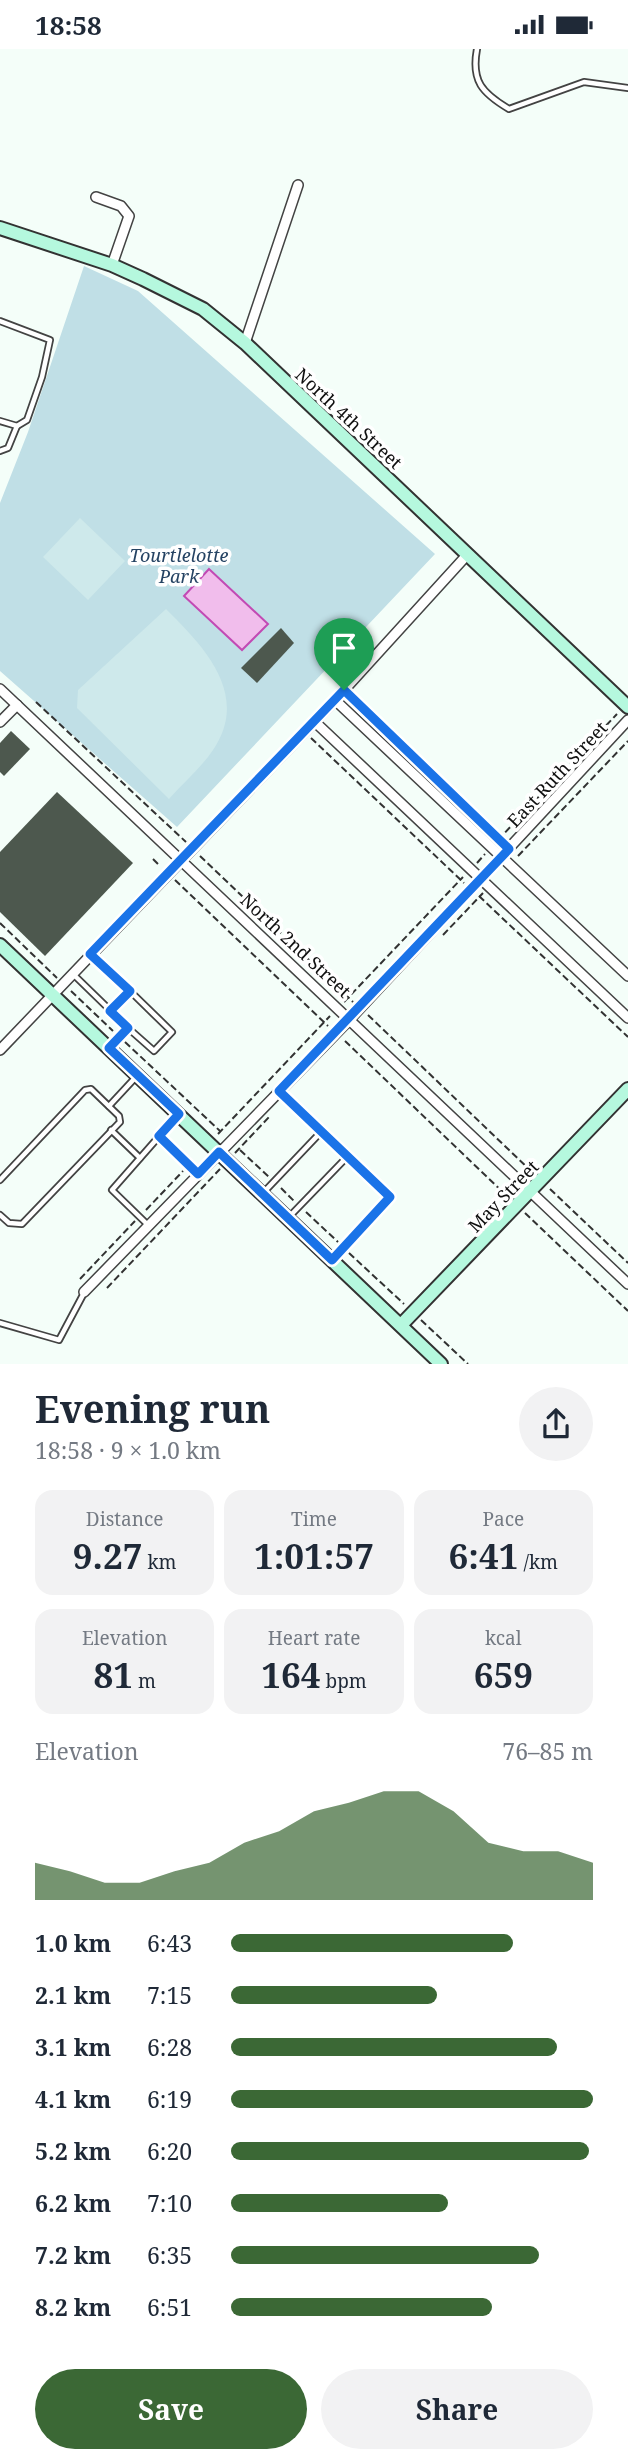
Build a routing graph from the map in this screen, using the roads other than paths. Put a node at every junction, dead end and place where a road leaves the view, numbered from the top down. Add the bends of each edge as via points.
1 (477, 49) edge
2 (628, 88) edge
3 (299, 185) dead end
4 (96, 197) dead end
5 (0, 228) edge
6 (112, 265) junction
7 (0, 321) edge
8 (244, 343) junction
9 (0, 421) edge
10 (17, 426) junction
11 (0, 451) edge
12 (467, 555) junction
13 (0, 689) edge
14 (335, 700) junction
15 (17, 705) junction
16 (627, 706) edge
17 (628, 720) edge
18 (314, 721) junction
19 (0, 722) edge
20 (501, 856) junction
21 (182, 860) junction
22 (481, 879) junction
23 (0, 944) edge
24 (90, 954) junction
25 (72, 974) junction
26 (628, 977) edge
27 (130, 991) junction
28 (53, 994) junction
29 (110, 1011) junction
30 (351, 1018) junction
31 (628, 1018) edge
32 (128, 1028) junction
33 (109, 1048) junction
34 (0, 1050) edge
35 (138, 1075) junction
36 (628, 1089) edge
37 (279, 1091) junction
38 (109, 1106) junction
39 (179, 1114) junction
40 (111, 1130) junction
41 (321, 1132) junction
42 (159, 1136) junction
43 (219, 1152) junction
44 (346, 1157) junction
45 (140, 1158) junction
46 (198, 1174) junction
47 (0, 1180) edge
48 (531, 1192) junction
49 (262, 1193) junction
50 (2, 1217) edge
51 (288, 1218) junction
52 (0, 1224) edge
53 (149, 1226) junction
54 (332, 1260) junction
55 (628, 1284) edge
56 (84, 1292) joint
57 (0, 1323) edge
58 (401, 1325) junction
59 (441, 1364) edge

1 - 2 lane via 477,78 487,96 509,109 584,82
3 - 8 street
4 - 6 street via 121,207 129,216
5 - 6 street, North 4th Street
6 - 8 street, North 4th Street via 203,309
7 - 10 lane via 50,339 31,414
8 - 12 street, North 4th Street
9 - 10 lane
10 - 11 lane via 9,448
12 - 14 street
12 - 16 street, North 4th Street
13 - 15 street, North 2nd Street
14 - 18 street
14 - 20 street
15 - 19 street
15 - 21 street, North 2nd Street
17 - 20 street, East Ruth Street
18 - 21 street
18 - 22 street
20 - 22 street, East Ruth Street
20 - 26 street
21 - 24 street
21 - 30 street, North 2nd Street
22 - 30 street, East Ruth Street
22 - 31 street
23 - 28 street
24 - 25 street
24 - 27 lane
25 - 28 street
25 - 29 lane
27 - 29 lane
27 - 32 lane via 172,1032 154,1051
28 - 33 street
28 - 34 street
29 - 32 lane
30 - 37 street, East Ruth Street
30 - 48 street, North 2nd Street
32 - 33 lane
33 - 35 street
35 - 38 lane
35 - 39 street
36 - 48 street, May Street
37 - 41 lane
37 - 43 street, East Ruth Street
38 - 40 lane via 120,1122
38 - 47 lane via 91,1089 85,1090
39 - 42 lane
39 - 43 street
40 - 45 lane
40 - 50 lane via 22,1224 16,1226
41 - 44 lane
41 - 49 lane
42 - 45 lane
42 - 46 lane
43 - 46 street, East Ruth Street
43 - 49 street
44 - 51 lane
44 - 54 lane via 390,1197
45 - 53 lane via 112,1190
46 - 53 street, East Ruth Street
48 - 55 street, North 2nd Street
48 - 58 street, May Street
49 - 51 street
50 - 52 lane
51 - 54 street
53 - 56 street, East Ruth Street
54 - 58 street
56 - 57 lane via 59,1341
58 - 59 street

